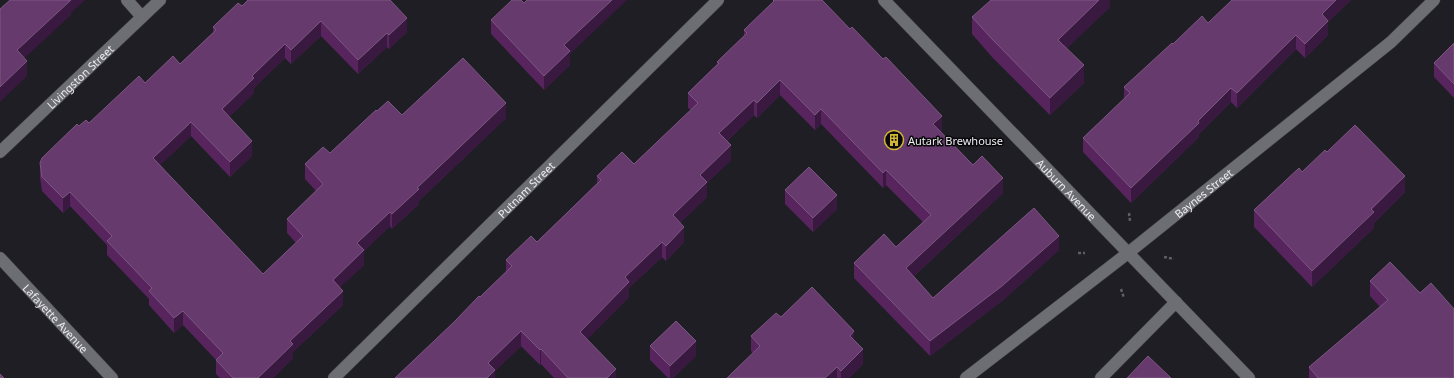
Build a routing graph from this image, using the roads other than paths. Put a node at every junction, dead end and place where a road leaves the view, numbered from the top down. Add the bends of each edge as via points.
1 (127, 0) edge
2 (160, 0) edge
3 (718, 0) edge
4 (884, 0) edge
5 (1434, 0) edge
6 (142, 17) junction
7 (0, 152) edge
8 (1128, 253) junction
9 (0, 258) edge
10 (1176, 302) junction
11 (112, 378) edge
12 (334, 378) edge
13 (966, 378) edge
14 (1100, 378) edge
15 (1249, 378) edge

1 - 6 street
2 - 6 street, Livingston Street
3 - 12 street, Putnam Street
4 - 8 street, Auburn Avenue
5 - 8 street, Baynes Street via 1391,42
6 - 7 street, Livingston Street
8 - 10 street, Auburn Avenue
8 - 13 street, Baynes Street
9 - 11 street, Lafayette Avenue
10 - 14 street
10 - 15 street, Auburn Avenue

